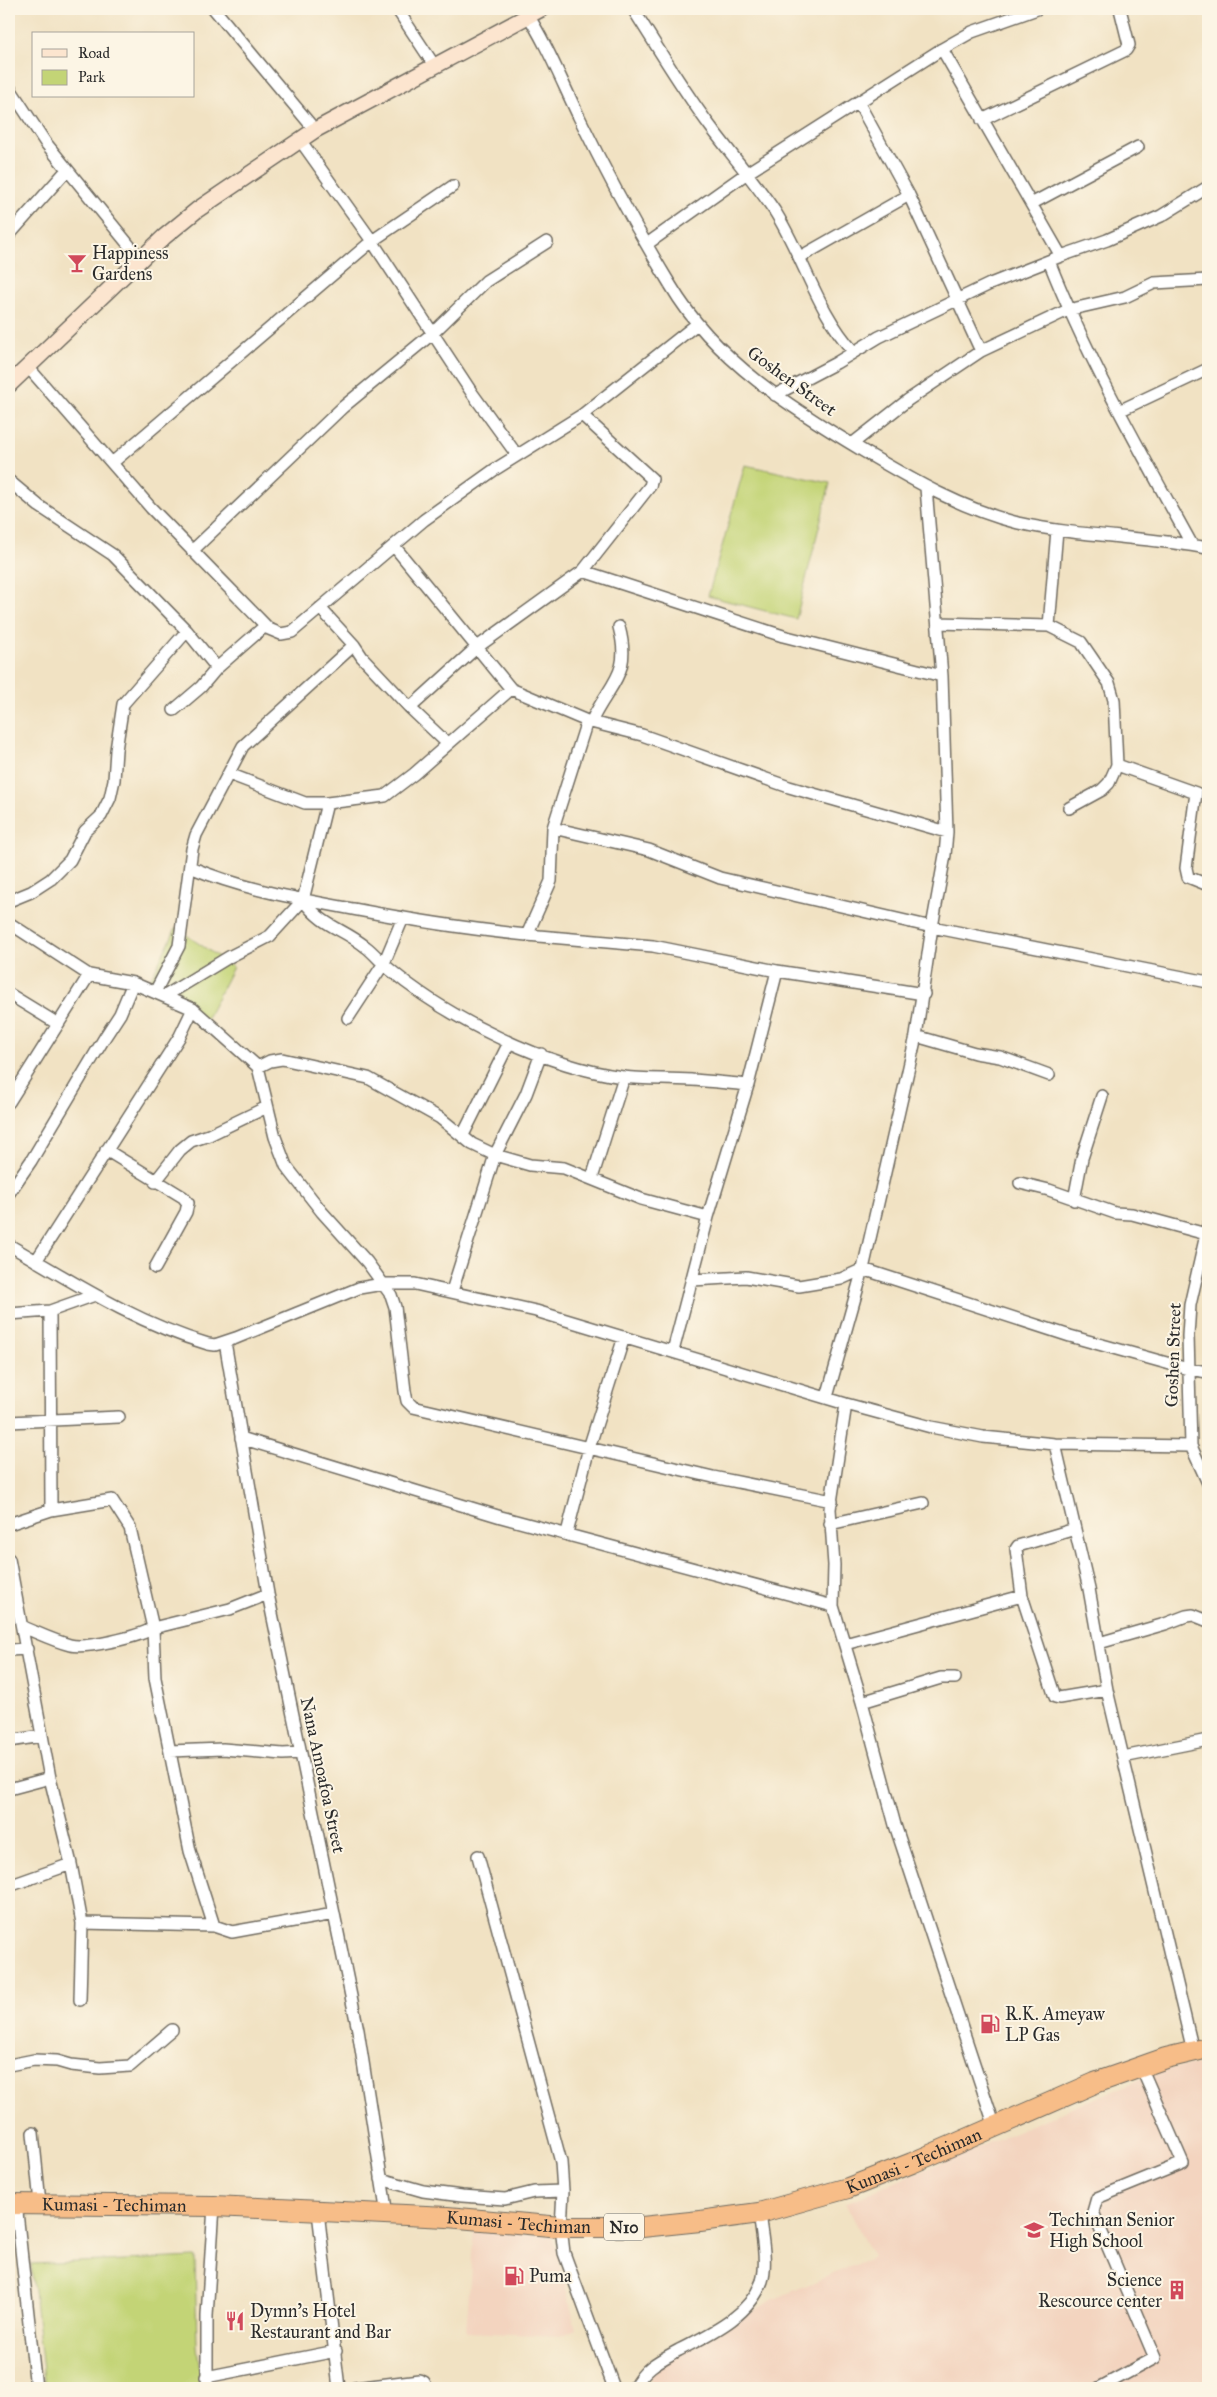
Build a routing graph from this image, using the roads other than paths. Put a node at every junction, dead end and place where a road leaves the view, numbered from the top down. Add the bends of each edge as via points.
1 (214, 9) edge
2 (397, 9) edge
3 (633, 9) edge
4 (1037, 9) edge
5 (1120, 9) edge
6 (531, 11) edge
7 (942, 49) junction
8 (434, 65) junction
9 (9, 87) edge
10 (858, 102) junction
11 (982, 120) junction
12 (315, 130) junction
13 (300, 140) junction
14 (1138, 147) dead end
15 (68, 170) junction
16 (748, 173) junction
17 (453, 186) dead end
18 (1208, 187) edge
19 (909, 195) junction
20 (1031, 204) junction
21 (9, 235) edge
22 (372, 241) junction
23 (547, 242) dead end
24 (647, 244) junction
25 (1061, 256) junction
26 (800, 257) junction
27 (141, 260) junction
28 (1049, 261) junction
29 (1208, 280) edge
30 (957, 300) junction
31 (1068, 310) junction
32 (697, 324) junction
33 (433, 333) junction
34 (981, 351) junction
35 (854, 352) junction
36 (28, 367) junction
37 (1208, 369) edge
38 (9, 385) edge
39 (775, 395) junction
40 (1119, 410) junction
41 (582, 415) junction
42 (852, 444) junction
43 (517, 455) junction
44 (112, 463) junction
45 (9, 481) edge
46 (926, 488) junction
47 (1057, 530) junction
48 (1192, 545) junction
49 (394, 546) junction
50 (1208, 548) edge
51 (192, 551) junction
52 (582, 571) junction
53 (320, 608) junction
54 (938, 623) junction
55 (266, 626) junction
56 (1049, 626) junction
57 (619, 627) dead end
58 (187, 631) junction
59 (354, 645) junction
60 (476, 648) junction
61 (217, 668) junction
62 (942, 676) junction
63 (511, 689) junction
64 (410, 708) junction
65 (174, 710) dead end
66 (589, 721) junction
67 (448, 744) junction
68 (1117, 765) junction
69 (229, 774) junction
70 (327, 803) junction
71 (1069, 808) dead end
72 (553, 828) junction
73 (946, 832) junction
74 (190, 866) junction
75 (1208, 885) edge
76 (303, 900) junction
77 (9, 902) edge
78 (403, 918) junction
79 (9, 924) edge
80 (932, 927) junction
81 (527, 935) junction
82 (384, 963) junction
83 (777, 972) junction
84 (89, 975) junction
85 (133, 982) junction
86 (1208, 982) edge
87 (9, 994) edge
88 (160, 994) junction
89 (924, 994) junction
90 (193, 1010) junction
91 (348, 1018) dead end
92 (58, 1024) junction
93 (916, 1036) junction
94 (509, 1042) junction
95 (540, 1054) junction
96 (258, 1067) junction
97 (1049, 1075) dead end
98 (624, 1077) junction
99 (748, 1085) junction
100 (1102, 1096) dead end
101 (9, 1102) edge
102 (267, 1107) junction
103 (463, 1135) junction
104 (106, 1150) junction
105 (495, 1155) junction
106 (592, 1178) junction
107 (155, 1182) junction
108 (1020, 1183) dead end
109 (9, 1193) edge
110 (1074, 1200) junction
111 (708, 1217) junction
112 (1207, 1230) edge
113 (9, 1245) edge
114 (36, 1261) junction
115 (155, 1268) dead end
116 (862, 1270) junction
117 (692, 1280) junction
118 (382, 1284) junction
119 (452, 1291) junction
120 (95, 1296) junction
121 (50, 1312) junction
122 (9, 1314) edge
123 (624, 1336) junction
124 (225, 1342) junction
125 (673, 1351) junction
126 (1188, 1369) junction
127 (1208, 1372) edge
128 (827, 1397) junction
129 (846, 1404) junction
130 (119, 1417) dead end
131 (50, 1421) junction
132 (9, 1422) edge
133 (241, 1438) junction
134 (1055, 1444) junction
135 (1191, 1446) junction
136 (589, 1448) junction
137 (1208, 1483) edge
138 (832, 1500) junction
139 (922, 1503) dead end
140 (51, 1510) junction
141 (9, 1524) edge
142 (830, 1524) junction
143 (1075, 1529) junction
144 (567, 1533) junction
145 (9, 1559) edge
146 (268, 1594) junction
147 (1022, 1596) junction
148 (833, 1606) junction
149 (14, 1613) edge
150 (1208, 1621) edge
151 (23, 1627) junction
152 (152, 1628) junction
153 (1099, 1643) junction
154 (845, 1644) junction
155 (27, 1649) junction
156 (9, 1650) edge
157 (955, 1678) dead end
158 (1107, 1690) junction
159 (862, 1702) junction
160 (42, 1736) junction
161 (9, 1740) edge
162 (1208, 1740) edge
163 (170, 1751) junction
164 (301, 1753) junction
165 (1123, 1757) junction
166 (50, 1778) junction
167 (9, 1789) edge
168 (478, 1856) dead end
169 (71, 1864) junction
170 (9, 1886) edge
171 (334, 1914) junction
172 (82, 1923) junction
173 (214, 1926) junction
174 (80, 2000) dead end
175 (172, 2030) dead end
176 (1200, 2049) edge
177 (9, 2065) edge
178 (1141, 2067) junction
179 (994, 2127) junction
180 (34, 2133) dead end
181 (381, 2179) junction
182 (563, 2192) junction
183 (40, 2203) junction
184 (12, 2204) edge
185 (214, 2206) junction
186 (318, 2212) junction
187 (758, 2213) junction
188 (387, 2215) junction
189 (561, 2227) junction
190 (336, 2351) junction
191 (207, 2382) edge
192 (36, 2388) edge
193 (339, 2388) edge
194 (355, 2388) edge
195 (427, 2388) edge
196 (614, 2388) edge
197 (634, 2388) edge
198 (1099, 2388) edge

1 - 12 street
2 - 8 street
3 - 16 street via 709,125
4 - 7 street via 972,32
5 - 11 street via 1129,45 1126,50
6 - 8 street
6 - 24 street, Goshen Street via 586,131
7 - 10 street
7 - 11 street
8 - 12 street
9 - 15 street via 45,142
10 - 16 street
10 - 19 street
11 - 20 street
12 - 13 street
13 - 22 street
13 - 27 street via 179,224
14 - 20 street
15 - 21 street
15 - 27 street
16 - 24 street
16 - 26 street
17 - 22 street
18 - 25 street via 1161,216
19 - 26 street
19 - 30 street
20 - 25 street
22 - 33 street
22 - 44 street
23 - 33 street via 486,281
24 - 32 street, Goshen Street via 672,289
25 - 28 street
26 - 35 street via 840,335
27 - 36 street
28 - 30 street
28 - 31 street
29 - 31 street via 1154,283 1125,297
30 - 34 street
30 - 35 street
31 - 34 street
31 - 40 street
32 - 39 street, Goshen Street
32 - 41 street
33 - 43 street
33 - 51 street via 343,408
34 - 42 street via 908,400
35 - 39 street
36 - 38 street
36 - 44 street
37 - 40 street
39 - 42 street, Goshen Street
40 - 48 street
41 - 43 street
41 - 52 street via 652,479 650,486
42 - 46 street, Goshen Street
43 - 49 street via 424,520
44 - 51 street
45 - 58 street via 39,506 113,555
46 - 47 street, Goshen Street via 969,508
46 - 54 street
47 - 48 street, Goshen Street
47 - 56 street
48 - 50 street, Goshen Street
49 - 53 street
49 - 60 street
51 - 55 street
52 - 60 street
52 - 62 street via 783,636
53 - 55 street via 292,632 281,634
53 - 59 street
54 - 56 street
54 - 62 street
55 - 61 street
56 - 68 street via 1081,642 1109,683 1114,700
57 - 66 street via 624,644 624,664
58 - 61 street
58 - 77 street via 123,704 114,780 101,816 85,831 70,860 51,879
59 - 64 street
59 - 69 street via 243,746
60 - 63 street
60 - 64 street
61 - 65 street
62 - 73 street
63 - 66 street
63 - 67 street
64 - 67 street
66 - 72 street
66 - 73 street via 642,735 788,787
67 - 70 street via 384,796
68 - 71 street via 1102,790
68 - 75 street via 1196,793 1186,868 1188,877
69 - 70 street via 305,803
69 - 74 street via 196,835
70 - 76 street
72 - 80 street via 649,850 720,878
72 - 81 street via 551,881
73 - 80 street
74 - 76 street via 266,892
74 - 88 street via 179,946
76 - 78 street
76 - 82 street via 314,914 366,947
76 - 88 street via 270,936
78 - 81 street
78 - 82 street
79 - 84 street
80 - 86 street
80 - 89 street
81 - 83 street via 653,946
82 - 91 street
82 - 94 street via 470,1023
83 - 89 street
83 - 99 street
84 - 85 street
84 - 92 street
85 - 88 street
85 - 109 street via 120,1014
87 - 92 street
88 - 90 street
89 - 93 street
90 - 96 street
90 - 104 street via 180,1036
92 - 101 street
93 - 97 street via 1000,1057
93 - 116 street
94 - 95 street
94 - 103 street
95 - 98 street via 593,1072
95 - 105 street via 526,1094
96 - 102 street
96 - 103 street via 282,1059 368,1078 411,1100
98 - 99 street
98 - 106 street
99 - 111 street
100 - 110 street via 1082,1158
102 - 107 street via 191,1141
102 - 118 street via 286,1166
103 - 105 street via 472,1144
104 - 107 street
104 - 114 street
105 - 106 street via 530,1165 564,1168
105 - 119 street
106 - 111 street via 641,1199
107 - 115 street via 188,1203
108 - 110 street
110 - 112 street via 1115,1213
111 - 117 street
112 - 126 street, Goshen Street via 1190,1305
113 - 114 street
114 - 120 street
116 - 117 street via 841,1280 799,1286 746,1277
116 - 126 street via 1070,1336
116 - 128 street
117 - 125 street
118 - 119 street via 415,1284
118 - 124 street via 359,1288
118 - 136 street via 395,1307 405,1391 407,1401 413,1406
119 - 123 street via 536,1310
120 - 121 street
120 - 124 street via 142,1320 195,1340 215,1345
121 - 122 street
121 - 131 street
123 - 125 street
123 - 136 street
124 - 133 street, Nana Amoafoa Street
125 - 128 street
126 - 127 street
126 - 135 street, Goshen Street
128 - 129 street
129 - 134 street via 954,1432
129 - 138 street
130 - 131 street
131 - 132 street
131 - 140 street
133 - 144 street via 501,1517
133 - 146 street, Nana Amoafoa Street
134 - 135 street
134 - 143 street
135 - 137 street, Goshen Street
136 - 138 street via 712,1477
136 - 144 street
138 - 142 street
139 - 142 street
140 - 141 street
140 - 152 street via 112,1500 130,1528
142 - 148 street
143 - 147 street via 1018,1546
143 - 153 street
144 - 148 street
145 - 149 street
146 - 152 street via 230,1609
146 - 164 street, Nana Amoafoa Street
147 - 154 street
147 - 158 street via 1055,1697
148 - 154 street
149 - 151 street
150 - 153 street via 1193,1615 1186,1616
151 - 152 street via 70,1646 138,1634
151 - 155 street
152 - 163 street via 155,1678
153 - 158 street
154 - 159 street
155 - 156 street
155 - 160 street
157 - 159 street via 941,1678
158 - 165 street
159 - 179 street via 895,1825
160 - 161 street
160 - 166 street
162 - 165 street
163 - 164 street via 223,1749
163 - 173 street via 190,1852
164 - 171 street, Nana Amoafoa Street
165 - 176 street
166 - 167 street
166 - 169 street
168 - 182 street via 557,2145
169 - 170 street
169 - 172 street
171 - 173 street via 232,1932
171 - 181 street, Nana Amoafoa Street via 358,2030
172 - 173 street
172 - 174 street
175 - 177 street via 130,2066 100,2068 34,2060
176 - 178 highway, Kumasi - Techiman / N10
178 - 179 highway, Kumasi - Techiman / N10 via 1070,2093
178 - 198 street via 1183,2163 1097,2198 1093,2212 1155,2358
179 - 187 highway, Kumasi - Techiman / N10 via 876,2178
180 - 183 street
181 - 182 street via 423,2191 462,2196 505,2199 534,2192
181 - 188 street, Nana Amoafoa Street
182 - 189 street
183 - 184 highway, Kumasi - Techiman / N10
183 - 185 highway, Kumasi - Techiman / N10
184 - 192 street
185 - 186 highway, Kumasi - Techiman / N10
185 - 191 street
186 - 188 highway, Kumasi - Techiman / N10
186 - 190 street
187 - 189 highway, Kumasi - Techiman / N10 via 642,2226
187 - 197 street via 764,2250 762,2280 754,2295 734,2318 717,2331 657,2361 641,2375
188 - 189 highway, Kumasi - Techiman / N10
189 - 196 street via 564,2253 572,2278
190 - 191 street
190 - 193 street
194 - 195 street via 419,2380

